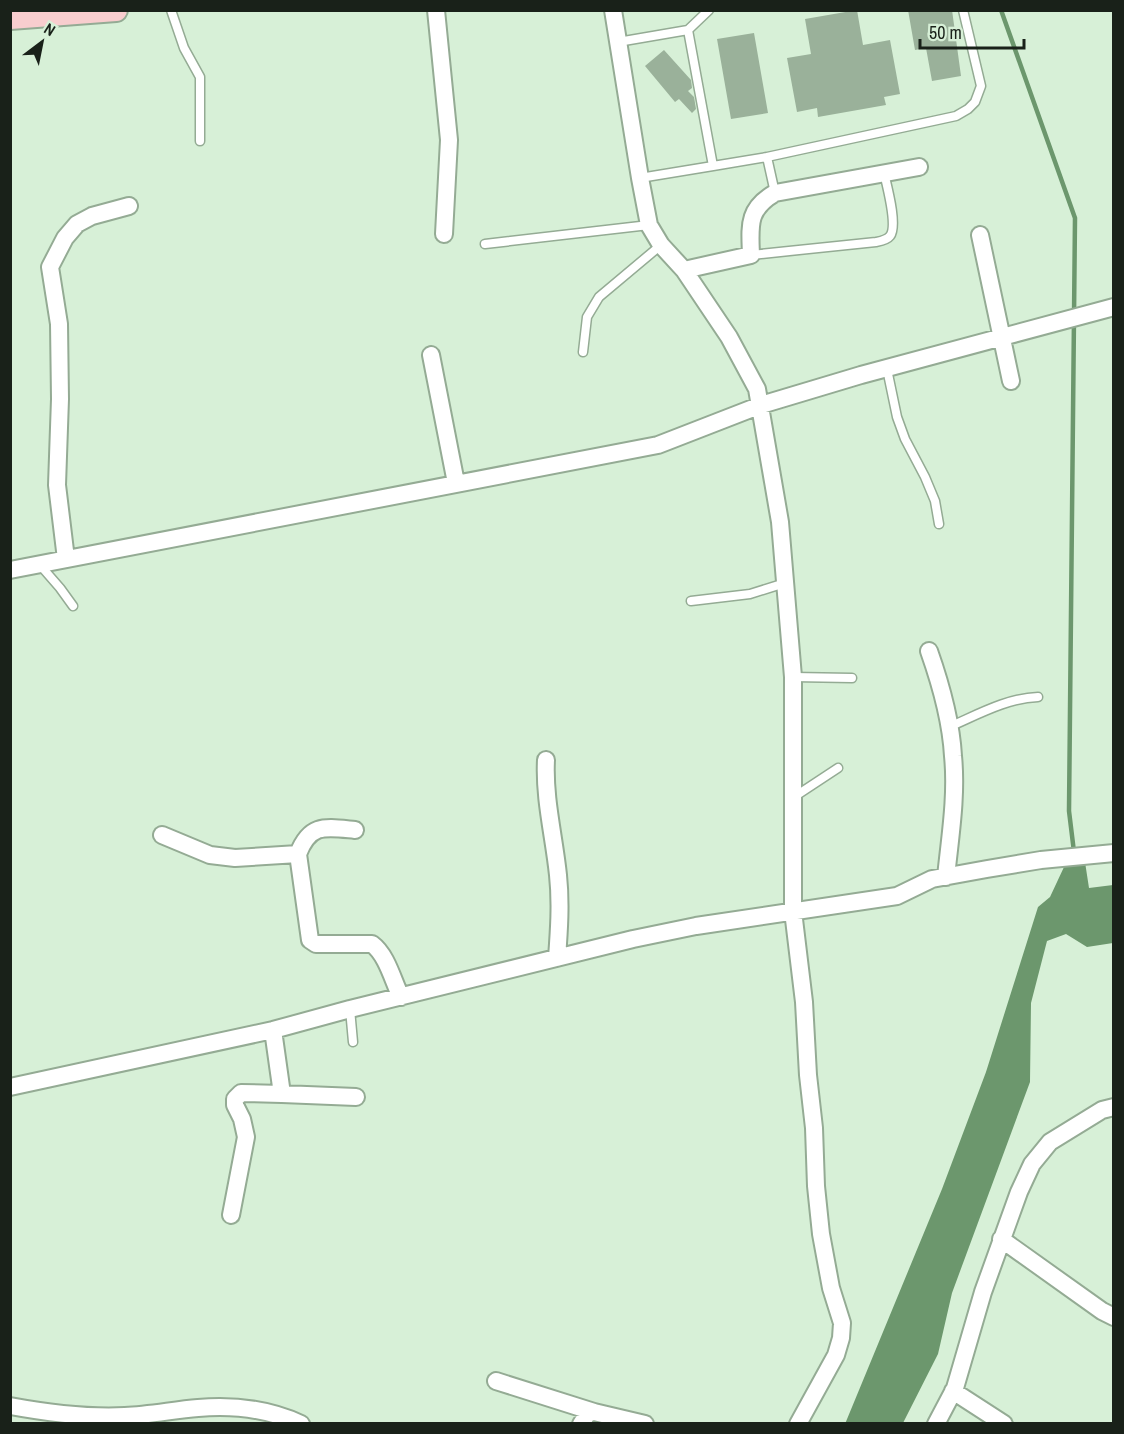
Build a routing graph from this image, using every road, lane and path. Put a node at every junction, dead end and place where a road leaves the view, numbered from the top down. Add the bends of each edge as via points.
1 (116, 10) edge
2 (171, 10) edge
3 (436, 10) edge
4 (613, 10) edge
5 (709, 10) edge
6 (963, 10) edge
7 (10, 18) edge
8 (688, 30) junction
9 (618, 42) junction
10 (200, 141) dead end
11 (767, 157) junction
12 (713, 166) junction
13 (919, 166) dead end
14 (884, 173) junction
15 (640, 178) junction
16 (775, 193) junction
17 (129, 206) dead end
18 (649, 225) junction
19 (444, 234) dead end
20 (980, 235) dead end
21 (485, 244) dead end
22 (661, 245) junction
23 (751, 255) junction
24 (684, 270) junction
25 (1106, 309) edge
26 (1002, 337) junction
27 (583, 352) dead end
28 (431, 355) dead end
29 (887, 369) junction
30 (1011, 381) dead end
31 (761, 405) junction
32 (456, 483) junction
33 (939, 524) dead end
34 (66, 559) junction
35 (40, 565) junction
36 (10, 570) edge
37 (785, 583) junction
38 (691, 601) dead end
39 (73, 606) dead end
40 (929, 651) dead end
41 (794, 676) junction
42 (852, 678) dead end
43 (1038, 697) dead end
44 (949, 727) junction
45 (546, 760) dead end
46 (838, 768) dead end
47 (793, 797) junction
48 (355, 830) dead end
49 (162, 835) dead end
50 (1113, 853) edge
51 (298, 854) junction
52 (946, 877) junction
53 (793, 911) junction
54 (557, 958) junction
55 (401, 997) junction
56 (350, 1009) junction
57 (273, 1030) junction
58 (353, 1042) dead end
59 (10, 1087) edge
60 (282, 1094) junction
61 (356, 1097) dead end
62 (1113, 1107) edge
63 (231, 1215) dead end
64 (1002, 1239) junction
65 (1113, 1317) edge
66 (496, 1381) dead end
67 (953, 1391) junction
68 (10, 1406) edge
69 (594, 1412) junction
70 (803, 1422) edge
71 (301, 1424) edge
72 (581, 1424) edge
73 (645, 1424) edge
74 (936, 1424) edge
75 (1004, 1424) edge

1 - 7 street
2 - 10 lane via 184,48 200,77
3 - 19 street via 449,140
4 - 9 street
5 - 8 lane
6 - 11 lane via 981,86 968,109 956,116
8 - 9 lane
8 - 12 lane
9 - 15 street
11 - 12 lane
11 - 16 lane
12 - 15 lane
13 - 14 street
14 - 16 street
14 - 23 lane via 893,223 887,239
15 - 18 street
16 - 23 street via 761,201 754,213
17 - 34 street via 77,224 50,267 59,324 57,485
18 - 21 lane
18 - 22 street
20 - 26 street
22 - 24 street
22 - 27 lane via 599,297 587,317
23 - 24 street
24 - 31 street via 750,372
25 - 26 street
26 - 29 street
26 - 30 street
28 - 32 street
29 - 31 street
29 - 33 lane via 897,417 931,493
31 - 32 street via 658,445
31 - 37 street via 780,522
32 - 34 street
34 - 35 street
35 - 36 street
35 - 39 lane
37 - 38 lane via 750,594
37 - 41 street
40 - 44 street
41 - 42 lane
41 - 47 street
43 - 44 lane via 1010,702
44 - 52 street via 954,757
45 - 54 street via 545,787 559,879
46 - 47 lane
47 - 53 street
48 - 51 street via 326,827 312,831
49 - 51 street via 210,855 235,858
50 - 52 street via 1041,860
51 - 55 street via 310,940 316,944 372,944
52 - 53 street via 932,879 897,896
53 - 54 street via 696,926
53 - 70 street via 804,1002 821,1234 842,1323 836,1355
54 - 55 street
55 - 56 street
56 - 57 street
56 - 58 lane
57 - 59 street
57 - 60 street
60 - 61 street
60 - 63 street via 240,1093 235,1099 246,1137
62 - 64 street via 1102,1110 1041,1151 1019,1192
64 - 65 street
64 - 67 street
66 - 69 street
67 - 74 street
67 - 75 street
68 - 71 street via 75,1415 125,1416 201,1407 257,1409 281,1414
69 - 72 street via 588,1413
69 - 73 street

